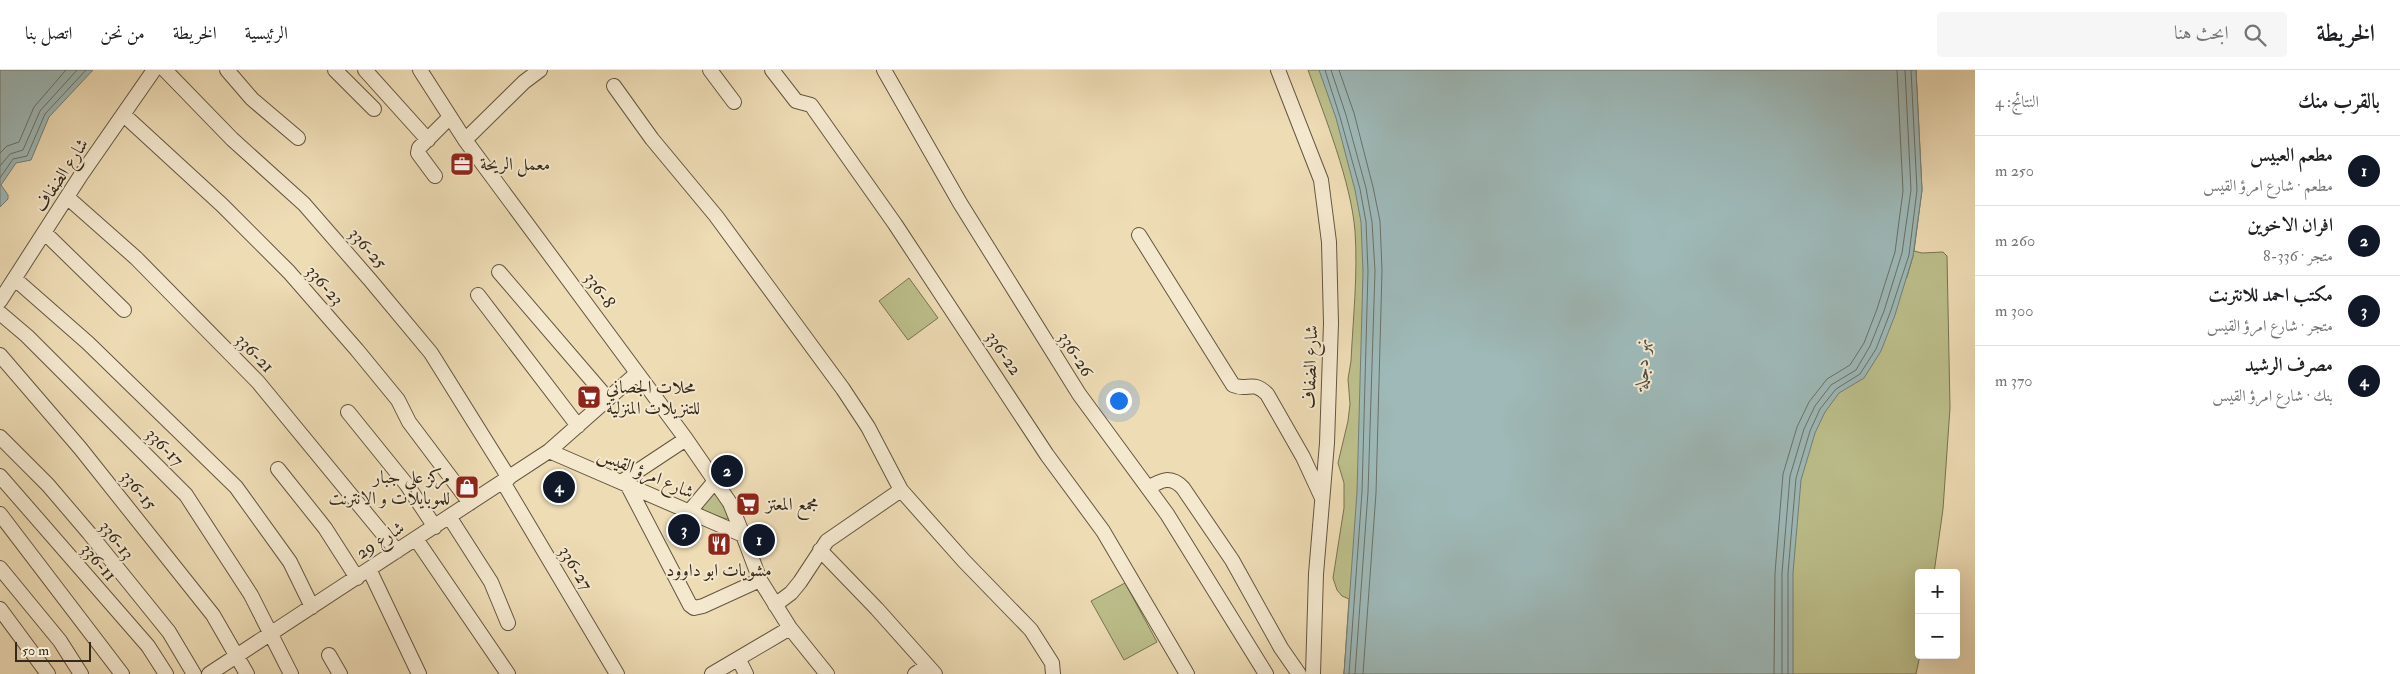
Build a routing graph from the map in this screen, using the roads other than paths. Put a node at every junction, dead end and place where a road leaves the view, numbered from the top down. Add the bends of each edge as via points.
1 (154, 70) edge
2 (165, 70) edge
3 (227, 70) edge
4 (335, 70) edge
5 (365, 70) edge
6 (420, 70) edge
7 (540, 70) edge
8 (710, 70) edge
9 (772, 70) edge
10 (884, 70) edge
11 (1278, 70) edge
12 (614, 86) dead end
13 (734, 102) dead end
14 (374, 109) dead end
15 (124, 115) junction
16 (450, 117) junction
17 (298, 138) dead end
18 (428, 140) junction
19 (465, 140) junction
20 (435, 176) dead end
21 (67, 198) junction
22 (45, 233) junction
23 (1139, 235) dead end
24 (500, 272) dead end
25 (15, 279) junction
26 (478, 295) dead end
27 (0, 302) edge
28 (124, 310) dead end
29 (0, 314) edge
30 (0, 355) edge
31 (636, 374) junction
32 (608, 399) junction
33 (348, 412) dead end
34 (578, 426) junction
35 (0, 437) edge
36 (686, 440) junction
37 (549, 452) junction
38 (278, 469) dead end
39 (0, 476) edge
40 (506, 480) junction
41 (715, 481) junction
42 (625, 484) junction
43 (1148, 488) junction
44 (901, 490) junction
45 (1322, 499) junction
46 (470, 503) junction
47 (689, 512) junction
48 (0, 514) edge
49 (450, 518) junction
50 (435, 527) junction
51 (743, 535) junction
52 (416, 538) junction
53 (820, 550) junction
54 (397, 551) junction
55 (0, 568) edge
56 (369, 570) junction
57 (357, 578) junction
58 (760, 580) junction
59 (775, 605) junction
60 (312, 607) junction
61 (0, 609) edge
62 (508, 623) dead end
63 (790, 628) junction
64 (270, 634) junction
65 (329, 655) dead end
66 (236, 656) junction
67 (738, 660) junction
68 (931, 670) edge
69 (48, 674) edge
70 (81, 674) edge
71 (122, 674) edge
72 (166, 674) edge
73 (194, 674) edge
74 (210, 674) edge
75 (247, 674) edge
76 (291, 674) edge
77 (340, 674) edge
78 (419, 674) edge
79 (508, 674) edge
80 (617, 674) edge
81 (712, 674) edge
82 (746, 674) edge
83 (827, 674) edge
84 (915, 674) edge
85 (1053, 674) edge
86 (1187, 674) edge
87 (1266, 674) edge
88 (1299, 674) edge
89 (1313, 674) edge

1 - 15 street, شارع الضفاف
2 - 40 street, 336-25 via 304,204 372,281 431,354
3 - 17 street via 252,99
4 - 14 street
5 - 18 street
6 - 16 street, 336-8
7 - 19 street
8 - 13 street
9 - 86 street, 336-22 via 796,101 811,105 889,216 1047,455 1102,531
10 - 43 street, 336-26 via 960,203 1064,371
11 - 45 street, شارع الضفاف via 1321,180 1327,216 1331,323
12 - 44 street via 652,139 716,216 843,389 868,427
15 - 21 street, شارع الضفاف
15 - 46 street, 336-23 via 290,272 398,400 409,422
16 - 18 street
16 - 19 street, 336-8
18 - 20 street via 419,148 418,154
19 - 31 street, 336-8 via 537,234
21 - 22 street, شارع الضفاف
21 - 54 street, 336-21 via 136,258 258,382
22 - 25 street, شارع الضفاف
22 - 28 street
23 - 45 street via 1233,385 1239,388 1252,385 1267,394 1303,457
24 - 32 street
25 - 27 street, شارع الضفاف
25 - 60 street via 88,343 236,487 290,562
26 - 34 street
29 - 64 street, 336-17 via 27,336 186,495 251,594
30 - 66 street, 336-15 via 128,506 213,615
31 - 32 street, شارع 29
31 - 36 street, 336-8
32 - 34 street, شارع 29
33 - 50 street via 407,485
34 - 37 street, شارع 29
35 - 73 street, 336-13 via 48,485 88,533 169,632
36 - 41 street, 336-8
36 - 42 street
37 - 40 street, شارع 29
37 - 42 street, شارع امرؤ القيس
38 - 57 street via 325,528
39 - 72 street, 336-11 via 148,646
40 - 46 street, شارع 29
40 - 80 street, 336-27
41 - 47 street
41 - 51 street, 336-8 via 730,504
42 - 47 street, شارع امرؤ القيس
42 - 58 street via 694,608
43 - 87 street, 336-26
43 - 88 street via 1169,479 1178,483 1232,560
44 - 53 street via 827,540
44 - 85 street via 1031,630 1052,663
45 - 89 street, شارع الضفاف
46 - 49 street, شارع 29
47 - 51 street, شارع امرؤ القيس
48 - 71 street
49 - 50 street, شارع 29
49 - 62 street via 492,582
50 - 52 street, شارع 29
51 - 58 street
52 - 54 street, شارع 29
52 - 79 street
53 - 59 street via 800,582
53 - 68 street
54 - 56 street, شارع 29
55 - 70 street via 60,641
56 - 57 street, شارع 29
56 - 78 street
57 - 60 street, شارع 29
58 - 59 street
59 - 63 street
60 - 64 street, شارع 29
61 - 69 street
63 - 67 street
63 - 83 street
64 - 66 street, شارع 29
64 - 76 street, 336-17
65 - 77 street
66 - 74 street, شارع 29
66 - 75 street, 336-15
67 - 81 street
67 - 82 street
68 - 84 street

